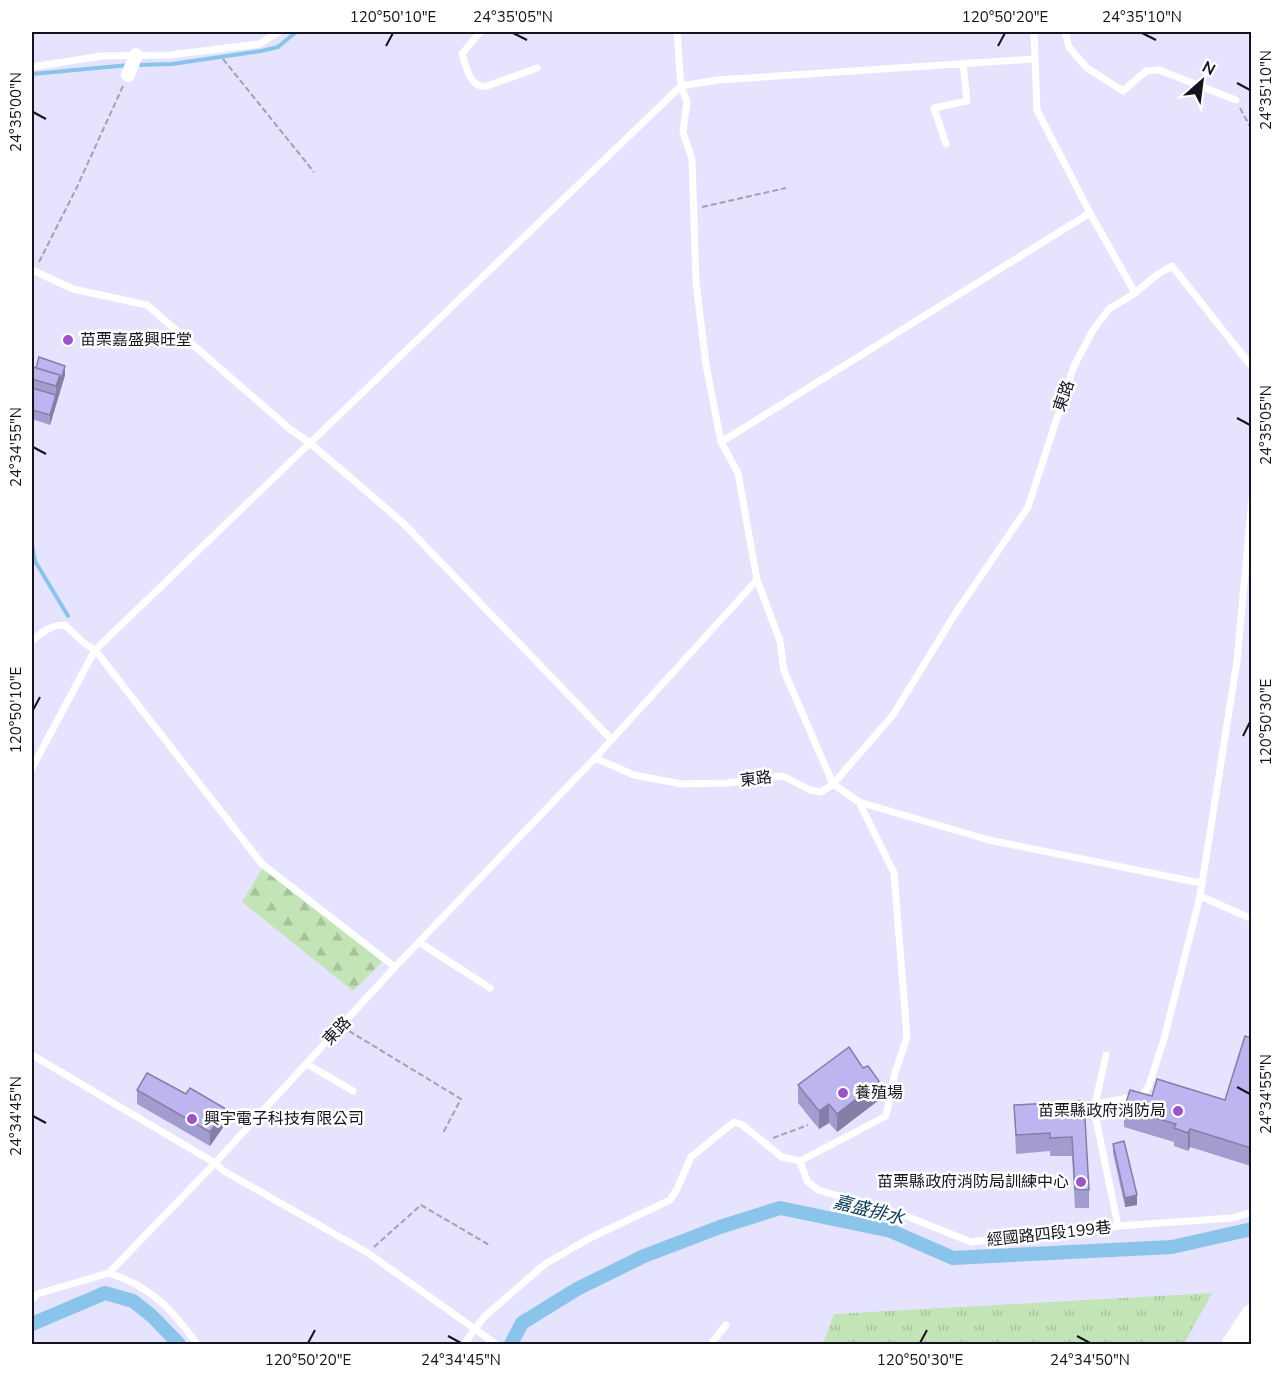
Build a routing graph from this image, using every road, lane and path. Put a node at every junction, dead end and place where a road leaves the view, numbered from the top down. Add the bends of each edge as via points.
1 (279, 32) edge
2 (480, 32) edge
3 (677, 32) edge
4 (1034, 32) edge
5 (1065, 32) edge
6 (136, 55) junction
7 (1034, 58) junction
8 (226, 63) dead end
9 (963, 63) junction
10 (32, 67) edge
11 (537, 68) dead end
12 (128, 75) joint
13 (681, 86) junction
14 (1236, 100) joint
15 (1251, 130) edge
16 (946, 144) dead end
17 (314, 172) dead end
18 (786, 188) dead end
19 (693, 209) junction
20 (1090, 213) junction
21 (32, 272) edge
22 (1135, 293) junction
23 (1251, 367) edge
24 (721, 442) junction
25 (310, 443) junction
26 (1251, 498) edge
27 (757, 580) junction
28 (32, 641) edge
29 (95, 650) junction
30 (612, 740) junction
31 (596, 759) junction
32 (32, 768) edge
33 (833, 784) junction
34 (858, 802) junction
35 (1201, 883) junction
36 (1200, 896) junction
37 (1251, 919) edge
38 (419, 942) junction
39 (395, 967) junction
40 (490, 988) dead end
41 (342, 1026) junction
42 (32, 1055) edge
43 (1106, 1055) dead end
44 (307, 1064) junction
45 (353, 1090) dead end
46 (1096, 1104) junction
47 (808, 1125) dead end
48 (443, 1133) dead end
49 (765, 1142) junction
50 (800, 1161) junction
51 (216, 1163) junction
52 (1251, 1212) edge
53 (1118, 1226) junction
54 (490, 1246) dead end
55 (368, 1253) junction
56 (109, 1273) junction
57 (32, 1299) edge
58 (1251, 1315) edge
59 (726, 1325) dead end
60 (476, 1329) junction
61 (197, 1344) edge
62 (464, 1344) edge
63 (496, 1344) edge
64 (711, 1344) edge
65 (1233, 1344) edge

1 - 6 lane via 259,44 170,55
2 - 11 lane via 462,54 473,83 487,86
3 - 13 lane
4 - 7 lane
5 - 14 lane via 1069,47 1087,68 1123,91 1146,71 1159,70
6 - 10 lane
6 - 12 street
7 - 9 lane
7 - 20 lane via 1037,110
8 - 17 path
9 - 13 lane via 717,80
9 - 16 lane via 967,100 934,108
12 - 21 path via 76,189
13 - 19 lane via 687,102 683,132 692,159
13 - 25 lane
14 - 15 path
18 - 19 path
19 - 24 lane via 703,341
20 - 22 lane
20 - 24 lane
21 - 25 lane via 73,289 147,305
22 - 23 lane, 東路 via 1172,266
22 - 33 lane, 東路 via 1109,309 1074,366 1028,507 893,716
24 - 27 lane via 738,473
25 - 29 lane
25 - 30 lane via 402,522
26 - 35 lane via 1237,661
27 - 30 lane
27 - 33 lane via 780,641 784,671
28 - 29 lane via 55,625 65,625
29 - 32 lane
29 - 39 lane via 262,864
30 - 31 lane
31 - 33 lane, 東路 via 634,775 682,784 783,776 821,792
31 - 38 lane, 東路
33 - 34 lane
34 - 35 lane via 990,840
34 - 50 lane via 894,873 907,1037 886,1116
35 - 36 lane
36 - 37 lane
36 - 46 lane via 1149,1085 1143,1095
38 - 39 lane, 東路
38 - 40 lane
39 - 41 lane, 東路
41 - 44 lane, 東路
41 - 48 path via 461,1099
42 - 51 lane
43 - 46 lane
44 - 45 lane
44 - 51 lane, 東路
46 - 53 lane
47 - 49 path
49 - 50 lane via 782,1157
49 - 60 lane via 734,1122 692,1156 670,1200 544,1264 484,1317
50 - 53 lane, 經國路四段199巷 via 807,1180 818,1190 901,1215 971,1242
51 - 55 lane
51 - 56 lane, 東路
52 - 53 lane, 經國路四段199巷 via 1232,1218
54 - 55 path via 422,1205
55 - 60 lane
56 - 57 lane, 東路 via 37,1294
56 - 61 lane via 129,1279 155,1296
58 - 65 main road
59 - 64 lane
60 - 62 lane
60 - 63 lane

